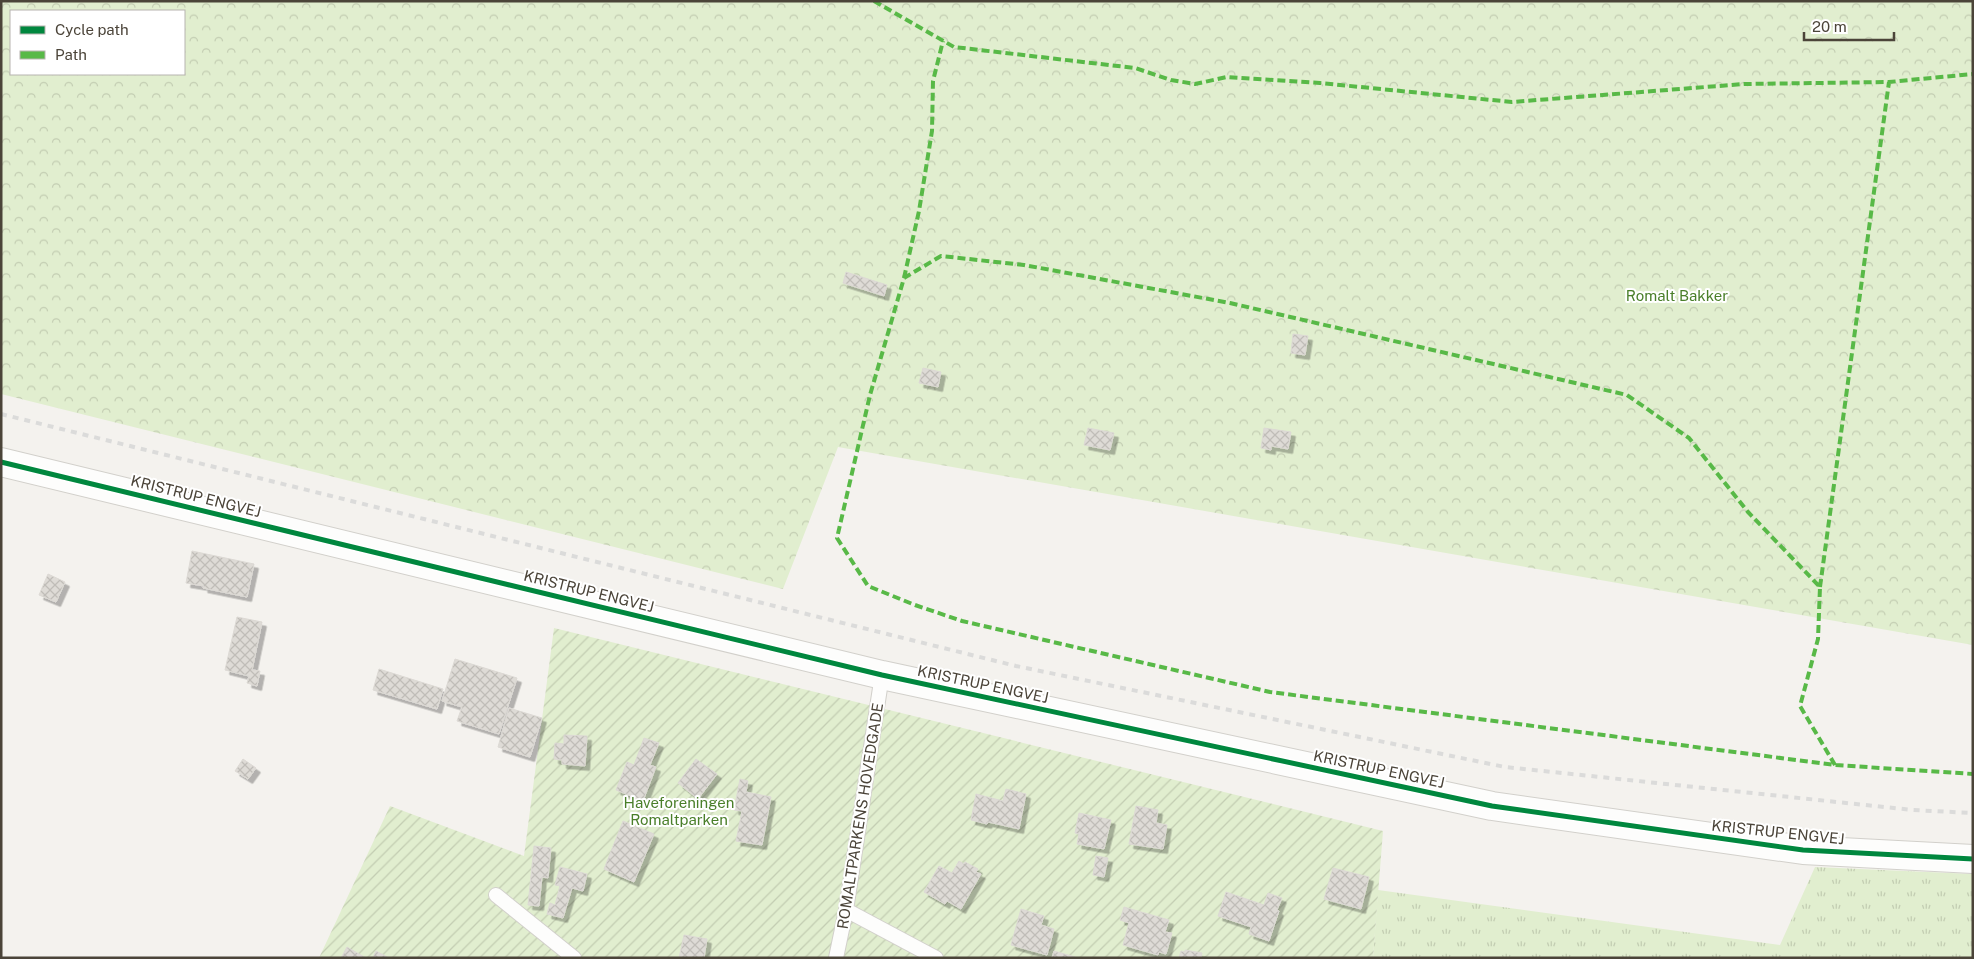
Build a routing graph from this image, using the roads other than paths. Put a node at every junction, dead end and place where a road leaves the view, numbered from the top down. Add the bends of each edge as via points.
1 (1, 462) edge
2 (882, 674) junction
3 (1973, 859) edge
4 (496, 895) dead end
5 (846, 910) junction
6 (574, 958) edge
7 (836, 958) edge
8 (936, 958) edge

1 - 2 street, KRISTRUP ENGVEJ
2 - 3 street, KRISTRUP ENGVEJ via 1492,806 1803,850
2 - 5 lane, ROMALTPARKENS HOVEDGADE
4 - 6 lane
5 - 7 lane, ROMALTPARKENS HOVEDGADE
5 - 8 lane

